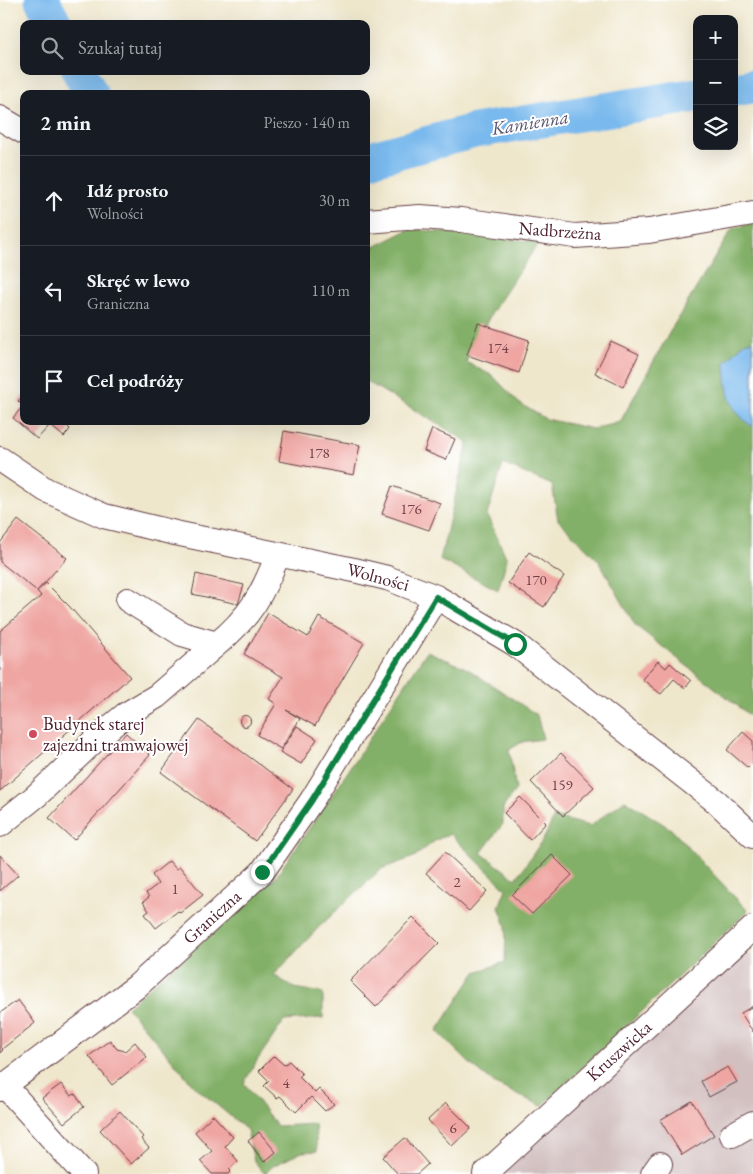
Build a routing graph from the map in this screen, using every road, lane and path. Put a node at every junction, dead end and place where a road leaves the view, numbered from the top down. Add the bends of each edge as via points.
1 (0, 118) edge
2 (20, 130) edge
3 (753, 213) edge
4 (370, 220) edge
5 (0, 459) edge
6 (278, 554) junction
7 (436, 597) junction
8 (128, 600) dead end
9 (217, 644) junction
10 (0, 825) edge
11 (753, 836) edge
12 (753, 928) edge
13 (3, 1087) edge
14 (753, 1123) edge
15 (732, 1135) dead end
16 (84, 1174) edge
17 (485, 1174) edge

1 - 2 street
3 - 4 street, Nadbrzeżna via 650,231 575,236 420,216
5 - 6 street, Wolności via 46,490 104,516
6 - 7 street, Wolności via 387,578
6 - 9 street via 266,584 249,611 237,628
7 - 11 street, Wolności via 515,644 717,802
7 - 13 street, Graniczna via 312,800 262,872 136,987
8 - 9 street via 182,634
9 - 10 street via 157,696 125,715 96,739
12 - 17 street, Kruszwicka
13 - 16 street
14 - 15 street

